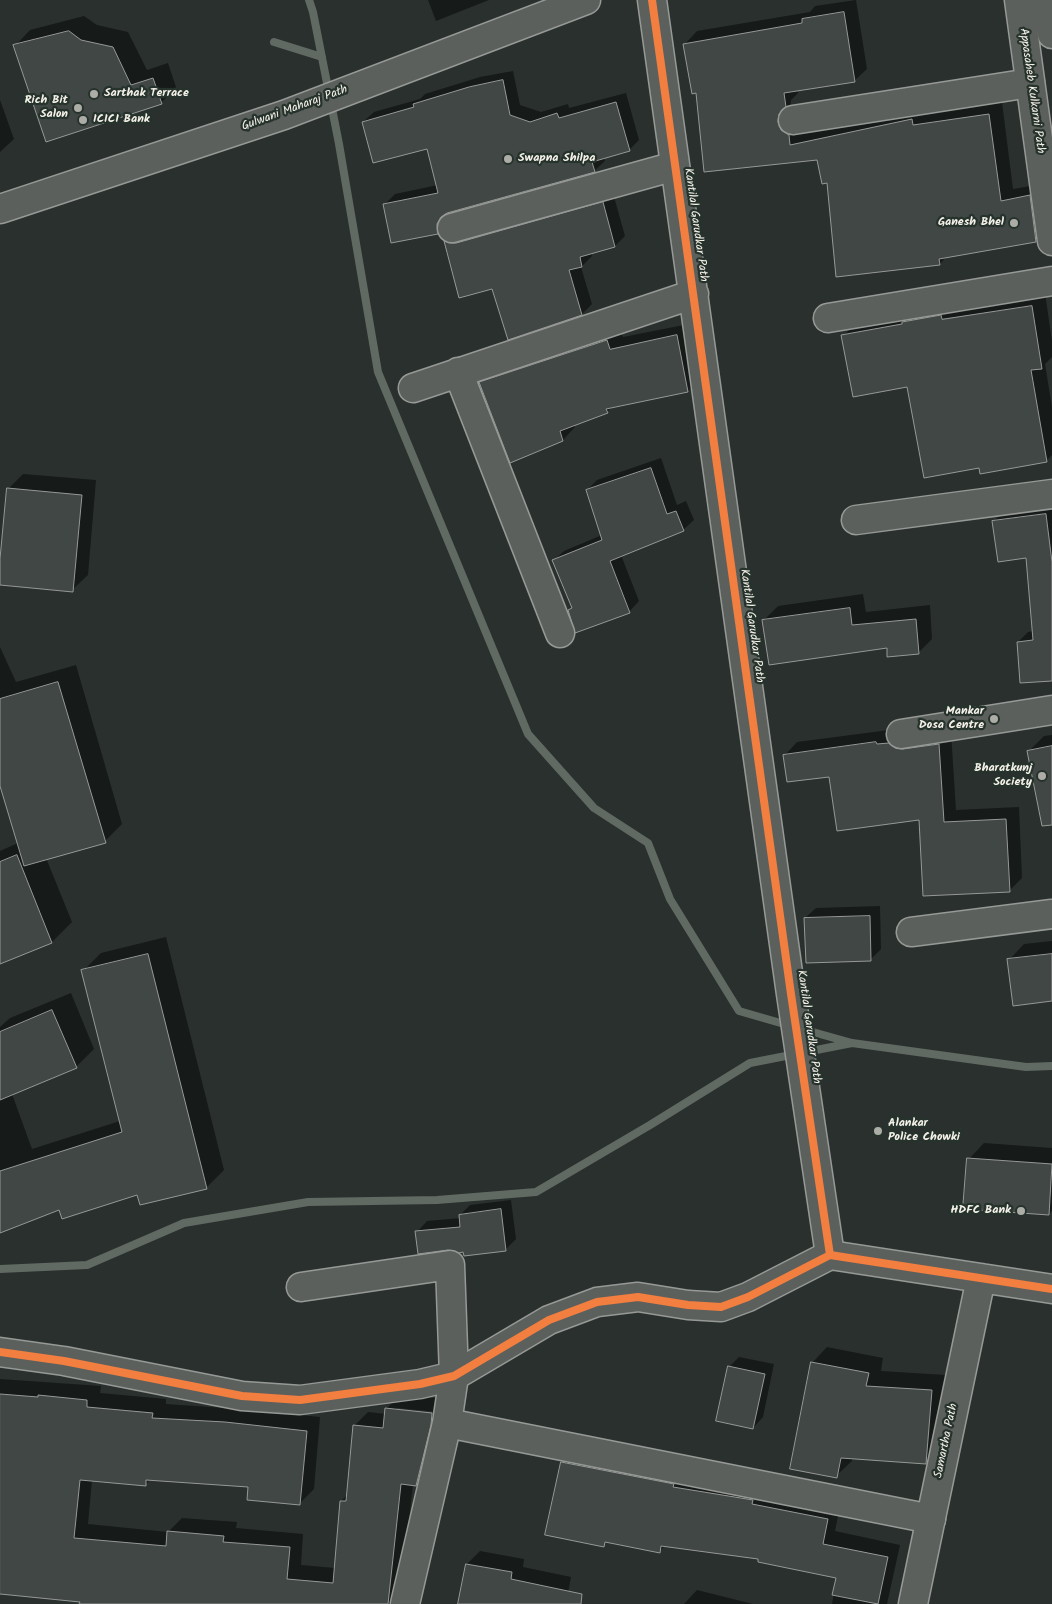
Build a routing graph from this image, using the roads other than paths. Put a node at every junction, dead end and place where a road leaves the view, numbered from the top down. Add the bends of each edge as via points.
1 (586, 0) edge
2 (652, 0) edge
3 (1019, 0) edge
4 (1047, 0) edge
5 (1052, 34) edge
6 (1030, 83) junction
7 (793, 120) dead end
8 (675, 166) junction
9 (0, 209) edge
10 (452, 228) dead end
11 (1052, 241) edge
12 (1052, 281) edge
13 (694, 294) junction
14 (828, 318) dead end
15 (458, 372) junction
16 (413, 388) dead end
17 (1052, 494) edge
18 (856, 520) dead end
19 (560, 633) dead end
20 (1052, 710) edge
21 (901, 734) dead end
22 (1052, 914) edge
23 (911, 932) dead end
24 (830, 1255) junction
25 (981, 1278) junction
26 (301, 1287) dead end
27 (1052, 1289) edge
28 (0, 1352) edge
29 (454, 1376) junction
30 (446, 1423) junction
31 (931, 1518) junction
32 (405, 1604) edge
33 (913, 1604) edge

1 - 9 street, Gulwani Maharaj Path via 284,115
2 - 8 street, Kantilal Garudkar Path
3 - 6 street, Appasaheb Kulkarni Path
4 - 5 street
6 - 7 street
6 - 11 street, Appasaheb Kulkarni Path
8 - 10 street
8 - 13 street, Kantilal Garudkar Path
12 - 14 street
13 - 15 street
13 - 24 street, Kantilal Garudkar Path
15 - 16 street
15 - 19 street
17 - 18 street
20 - 21 street
22 - 23 street
24 - 25 street
24 - 29 street via 748,1298 721,1307 638,1298 597,1302 548,1320
25 - 27 street
25 - 31 street, Samartha Path
26 - 29 street via 450,1265
28 - 29 street via 64,1361 242,1396 300,1400 420,1384
29 - 30 street
30 - 31 street
30 - 32 street
31 - 33 street, Samartha Path

